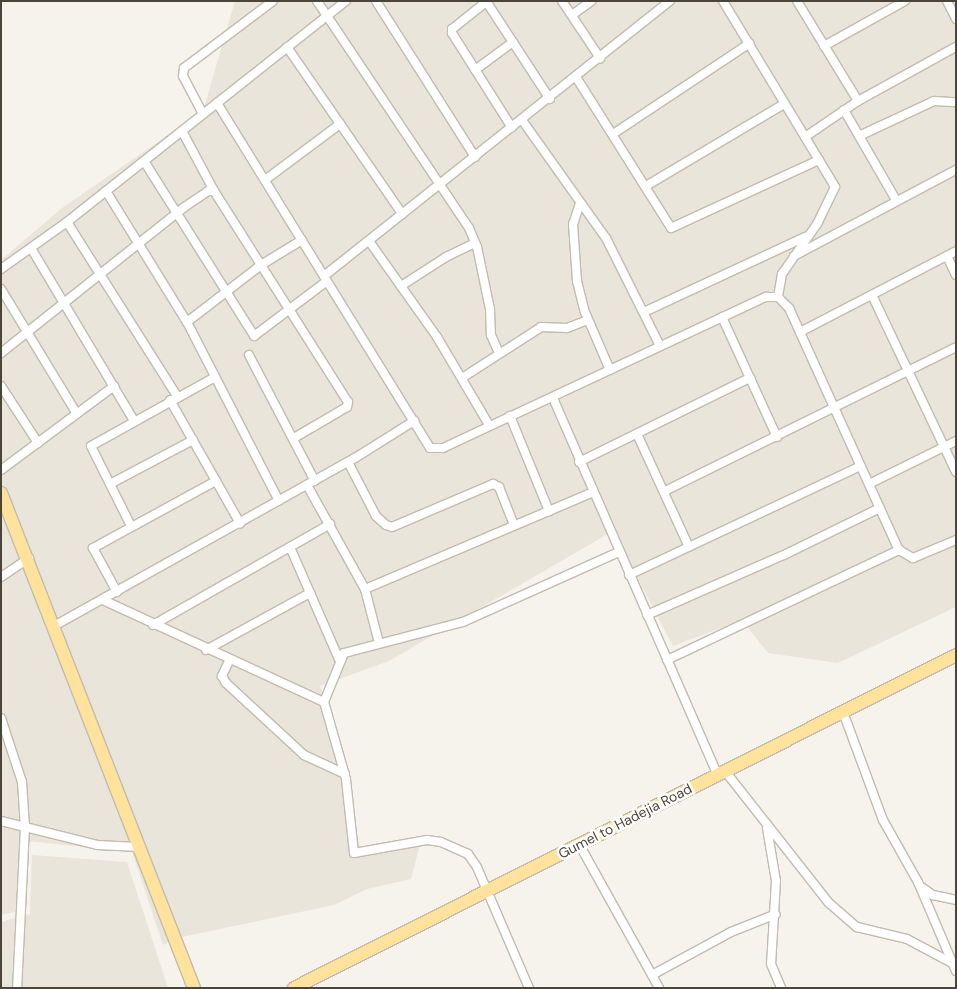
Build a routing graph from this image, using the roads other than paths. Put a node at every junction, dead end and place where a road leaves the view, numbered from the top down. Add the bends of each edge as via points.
1 (273, 1) edge
2 (317, 1) edge
3 (346, 1) edge
4 (376, 1) edge
5 (562, 1) edge
6 (590, 1) edge
7 (670, 1) edge
8 (723, 1) edge
9 (797, 1) edge
10 (905, 1) edge
11 (947, 1) edge
12 (486, 2) edge
13 (572, 15) junction
14 (328, 17) junction
15 (956, 19) edge
16 (513, 42) junction
17 (750, 44) junction
18 (824, 46) junction
19 (287, 47) junction
20 (956, 47) edge
21 (600, 58) junction
22 (475, 70) junction
23 (576, 77) junction
24 (550, 99) junction
25 (858, 100) junction
26 (956, 102) edge
27 (217, 103) junction
28 (784, 104) junction
29 (844, 110) junction
30 (203, 114) junction
31 (522, 120) junction
32 (340, 124) junction
33 (512, 128) junction
34 (182, 131) junction
35 (613, 134) junction
36 (859, 136) junction
37 (805, 137) junction
38 (475, 157) junction
39 (818, 160) junction
40 (144, 161) junction
41 (956, 170) edge
42 (264, 180) junction
43 (438, 186) junction
44 (646, 186) junction
45 (106, 191) junction
46 (214, 191) junction
47 (896, 200) junction
48 (580, 202) junction
49 (176, 214) junction
50 (402, 214) junction
51 (67, 222) junction
52 (807, 236) junction
53 (302, 240) junction
54 (369, 241) junction
55 (475, 243) junction
56 (139, 245) junction
57 (31, 248) junction
58 (956, 251) edge
59 (947, 256) junction
60 (793, 257) junction
61 (262, 265) junction
62 (1, 269) edge
63 (102, 274) junction
64 (956, 275) edge
65 (326, 279) junction
66 (401, 286) junction
67 (1, 289) edge
68 (226, 294) junction
69 (872, 295) junction
70 (778, 297) junction
71 (64, 305) junction
72 (290, 310) junction
73 (644, 312) junction
74 (722, 317) junction
75 (588, 320) junction
76 (187, 322) junction
77 (26, 331) junction
78 (800, 332) junction
79 (660, 346) junction
80 (956, 346) edge
81 (1, 353) edge
82 (499, 354) junction
83 (248, 355) dead end
84 (610, 370) junction
85 (908, 371) junction
86 (213, 378) junction
87 (462, 378) junction
88 (750, 378) junction
89 (1, 386) edge
90 (114, 386) junction
91 (174, 398) junction
92 (553, 398) junction
93 (834, 409) junction
94 (76, 414) junction
95 (510, 416) junction
96 (134, 421) junction
97 (414, 421) junction
98 (490, 425) junction
99 (637, 434) junction
100 (777, 437) junction
101 (294, 438) junction
102 (193, 440) junction
103 (956, 441) edge
104 (38, 443) junction
105 (945, 447) junction
106 (348, 462) junction
107 (580, 462) junction
108 (861, 466) junction
109 (1, 470) edge
110 (956, 472) edge
111 (216, 481) junction
112 (315, 481) junction
113 (110, 484) junction
114 (869, 484) junction
115 (307, 485) junction
116 (665, 491) junction
117 (593, 492) junction
118 (2, 495) edge
119 (279, 501) junction
120 (880, 508) junction
121 (549, 511) junction
122 (240, 523) junction
123 (330, 524) junction
124 (514, 525) junction
125 (131, 526) junction
126 (956, 540) edge
127 (290, 547) junction
128 (690, 547) junction
129 (899, 550) junction
130 (619, 552) junction
131 (29, 558) junction
132 (629, 574) junction
133 (1, 577) edge
134 (365, 589) junction
135 (117, 592) junction
136 (310, 593) junction
137 (102, 600) junction
138 (647, 615) junction
139 (153, 625) junction
140 (54, 626) junction
141 (379, 643) junction
142 (206, 650) junction
143 (956, 655) edge
144 (339, 659) junction
145 (229, 660) junction
146 (667, 660) junction
147 (324, 702) junction
148 (843, 712) junction
149 (1, 718) edge
150 (721, 773) junction
151 (344, 774) junction
152 (1, 821) edge
153 (766, 826) junction
154 (25, 828) junction
155 (579, 844) junction
156 (139, 848) junction
157 (920, 886) junction
158 (487, 890) junction
159 (956, 900) edge
160 (776, 914) junction
161 (952, 963) junction
162 (956, 971) edge
163 (652, 975) junction
164 (196, 985) edge
165 (17, 988) edge
166 (294, 988) edge
167 (529, 988) edge
168 (659, 988) edge
169 (781, 988) edge

1 - 30 street via 184,68 183,76
2 - 14 street
3 - 14 street
4 - 38 street
5 - 13 street
6 - 13 street
7 - 21 street
8 - 17 street
9 - 18 street
10 - 18 street
11 - 15 street
12 - 16 street
12 - 22 street via 452,29
13 - 21 street
14 - 19 street
14 - 43 street
16 - 22 street
16 - 24 street
17 - 28 street
17 - 35 street
18 - 25 street
19 - 27 street
19 - 32 street
20 - 25 street
21 - 23 street
22 - 33 street
23 - 24 street
23 - 35 street
24 - 31 street
25 - 29 street
26 - 36 street via 934,101
27 - 30 street
27 - 42 street
28 - 37 street
28 - 44 street
29 - 36 street
29 - 37 street
30 - 34 street
31 - 33 street
31 - 48 street
32 - 42 street
32 - 50 street
33 - 38 street
34 - 40 street
34 - 46 street
35 - 44 street
36 - 47 street
37 - 39 street
38 - 43 street
39 - 44 street via 671,228
39 - 52 street via 835,187
40 - 45 street
40 - 49 street
41 - 47 street
42 - 53 street
43 - 50 street
43 - 55 street via 449,194
45 - 51 street
45 - 56 street
46 - 49 street via 208,191
46 - 61 street
47 - 60 street
48 - 73 street via 606,238
48 - 75 street via 573,224 577,280
49 - 56 street
49 - 68 street
50 - 54 street
51 - 57 street
51 - 63 street
52 - 60 street
52 - 73 street
53 - 61 street
53 - 65 street
54 - 65 street
54 - 66 street
55 - 66 street
55 - 82 street via 490,309 491,335
56 - 63 street
56 - 76 street
57 - 62 street
57 - 71 street
58 - 59 street
59 - 64 street
59 - 69 street
60 - 70 street via 782,274
61 - 68 street
61 - 72 street
63 - 71 street
63 - 91 street
65 - 72 street
65 - 97 street
66 - 87 street
67 - 77 street
68 - 72 street via 254,336
68 - 76 street
69 - 78 street
69 - 85 street
70 - 74 street via 766,297
70 - 78 street via 789,308
71 - 77 street
71 - 90 street
72 - 101 street via 348,402 347,407
73 - 79 street
74 - 79 street
74 - 88 street
75 - 82 street via 566,328 541,327
75 - 84 street
76 - 86 street via 210,363
77 - 81 street
77 - 94 street
78 - 93 street
79 - 84 street
80 - 85 street
82 - 87 street
83 - 101 street
84 - 92 street
85 - 93 street
85 - 105 street
86 - 91 street
86 - 119 street
87 - 98 street
88 - 99 street
88 - 100 street
89 - 104 street
90 - 94 street
90 - 96 street
91 - 96 street
91 - 102 street
92 - 95 street
92 - 107 street
93 - 100 street
93 - 108 street
94 - 104 street
95 - 98 street
95 - 121 street
96 - 113 street via 91,446
97 - 98 street via 434,449
97 - 106 street
99 - 107 street
99 - 116 street
100 - 116 street
101 - 112 street
102 - 111 street
102 - 113 street
103 - 105 street
104 - 109 street
105 - 110 street
105 - 114 street
106 - 112 street
106 - 124 street via 376,516 386,525 392,527 493,484 499,487
107 - 117 street
108 - 114 street
108 - 128 street
111 - 122 street
111 - 125 street
112 - 115 street
113 - 125 street
114 - 120 street
115 - 119 street
115 - 123 street
116 - 128 street
117 - 121 street
117 - 130 street
118 - 131 main road
119 - 122 street
120 - 129 street
120 - 138 street via 784,555
121 - 124 street
122 - 135 street
123 - 127 street
123 - 134 street
124 - 134 street
125 - 135 street via 93,548
126 - 129 street via 913,558
127 - 136 street
127 - 139 street
128 - 132 street
129 - 146 street
130 - 132 street
130 - 141 street via 463,622
131 - 133 street
131 - 140 main road
132 - 138 street
134 - 141 street
135 - 137 street
136 - 142 street
136 - 144 street
137 - 139 street
137 - 140 street
138 - 146 street
139 - 142 street
140 - 156 main road
141 - 144 street via 344,653
142 - 145 street
143 - 148 main road, Gumel to Hadejia Road
144 - 147 street
145 - 147 street
145 - 151 street via 222,676 226,683 304,755
146 - 150 street
147 - 151 street
148 - 150 main road, Gumel to Hadejia Road
148 - 157 street via 883,820
149 - 154 street via 22,782
150 - 153 street
150 - 155 main road, Gumel to Hadejia Road
151 - 158 street via 354,853 426,840 441,842 468,854
152 - 154 street
153 - 160 street via 774,858
153 - 161 street via 829,903 857,926 907,939
154 - 156 street via 97,845
154 - 165 street
155 - 158 main road, Gumel to Hadejia Road
155 - 163 street
156 - 164 main road
157 - 159 street via 933,895
157 - 161 street
158 - 166 main road, Gumel to Hadejia Road
158 - 167 street
160 - 163 street via 731,932
160 - 169 street via 771,964
161 - 162 street
163 - 168 street

